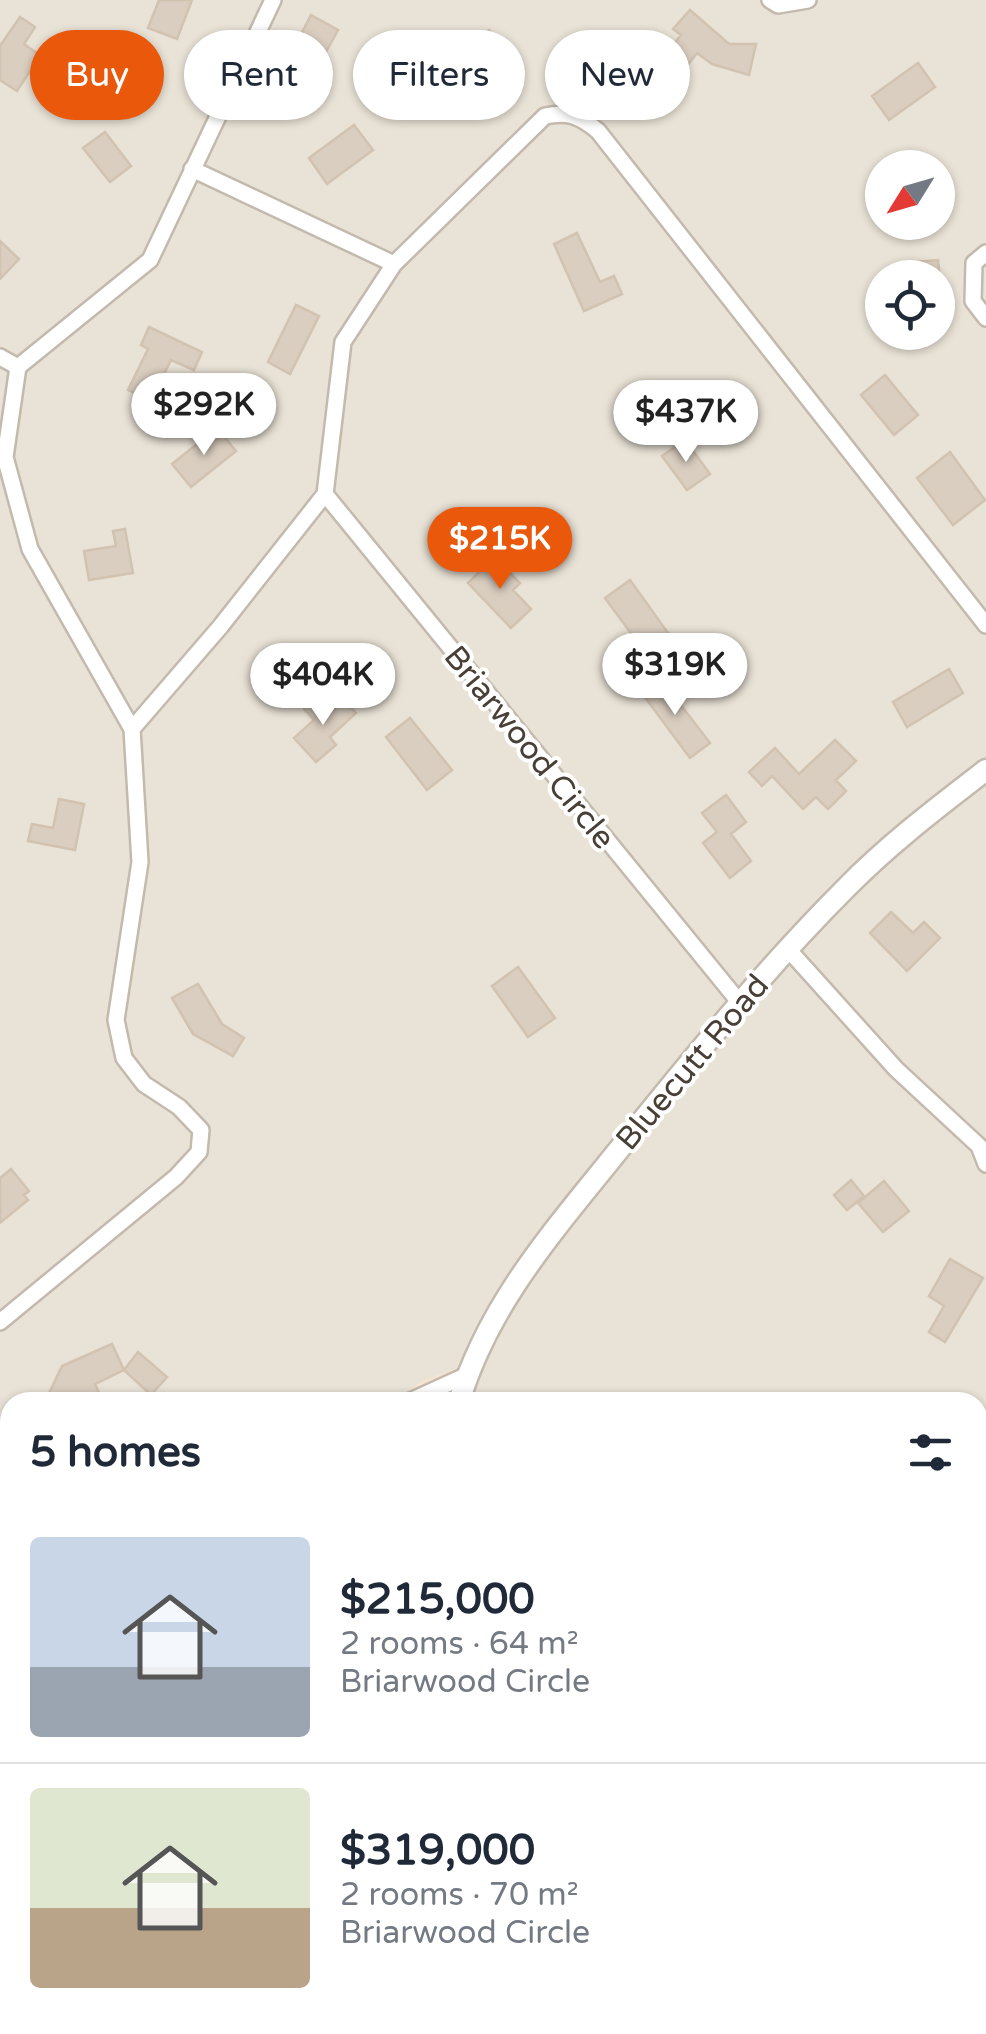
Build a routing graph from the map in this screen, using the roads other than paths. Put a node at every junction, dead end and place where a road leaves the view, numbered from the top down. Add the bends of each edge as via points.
1 (273, 0) edge
2 (770, 0) edge
3 (808, 0) edge
4 (192, 169) junction
5 (986, 253) edge
6 (394, 264) junction
7 (986, 318) edge
8 (0, 356) edge
9 (18, 367) junction
10 (326, 494) junction
11 (986, 625) edge
12 (132, 729) junction
13 (986, 770) edge
14 (787, 948) junction
15 (740, 1003) junction
16 (986, 1164) edge
17 (0, 1322) edge
18 (467, 1375) junction
19 (430, 1392) edge
20 (461, 1392) edge

1 - 4 street
2 - 3 street
4 - 6 street
4 - 9 street via 150,260
5 - 7 street via 974,263 972,300
6 - 10 street via 344,342
6 - 11 street via 544,116 579,116
8 - 9 street
9 - 12 street via 5,457 30,548
10 - 12 street
10 - 15 street, Briarwood Circle
12 - 17 street via 140,862 116,1020 124,1058 144,1084 201,1130 200,1152
13 - 14 street, Bluecutt Road via 849,884
14 - 15 street, Bluecutt Road
14 - 16 street via 896,1069 979,1146
15 - 18 street, Bluecutt Road via 532,1259 492,1319
18 - 19 street
18 - 20 street, Bluecutt Road

